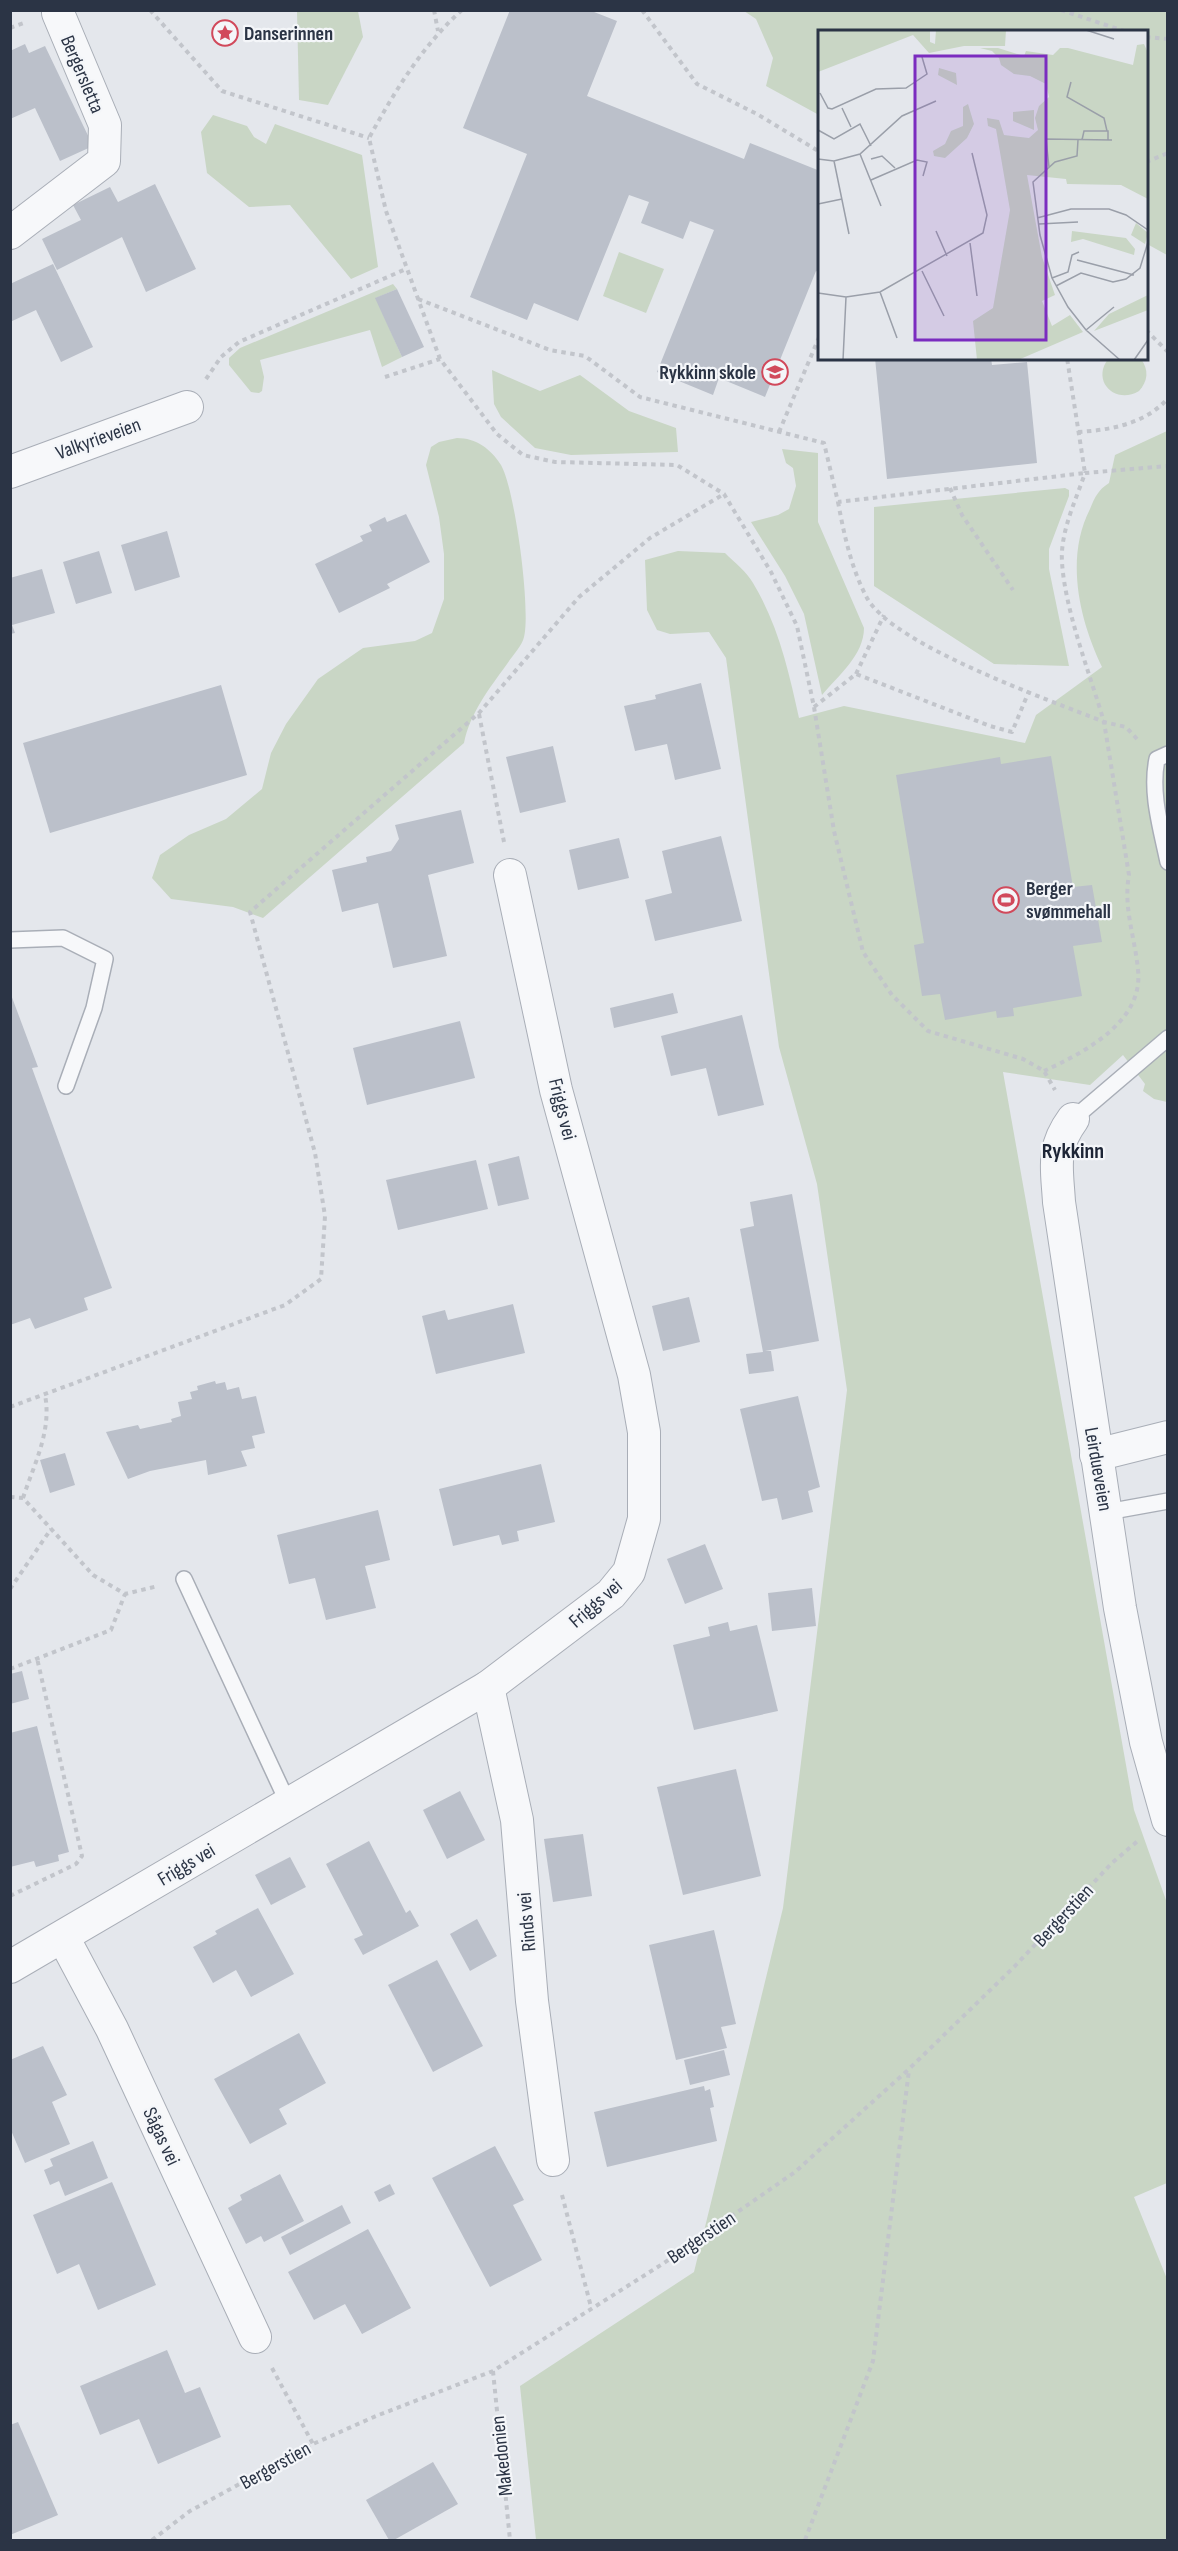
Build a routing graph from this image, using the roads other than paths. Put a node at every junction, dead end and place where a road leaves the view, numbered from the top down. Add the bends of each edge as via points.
1 (58, 13) dead end
2 (10, 233) edge
3 (187, 406) road end
4 (10, 472) edge
5 (1162, 757) edge
6 (1167, 862) edge
7 (510, 875) road end
8 (10, 940) edge
9 (1167, 1038) edge
10 (66, 1086) dead end
11 (1073, 1119) joint
12 (1167, 1437) edge
13 (1096, 1455) junction
14 (1167, 1501) edge
15 (1107, 1512) junction
16 (184, 1578) dead end
17 (488, 1687) junction
18 (288, 1803) junction
19 (1167, 1818) edge
20 (63, 1937) junction
21 (10, 1967) edge
22 (553, 2160) road end
23 (255, 2337) road end

1 - 2 street, Bergersletta via 105,125 104,161
3 - 4 street, Valkyrieveien
5 - 6 lane via 1154,792
7 - 17 street, Friggs vei via 556,1090 634,1375 644,1432 645,1488 644,1519 629,1572 611,1594
8 - 10 lane via 63,938 105,959 94,1008
9 - 11 lane
11 - 13 street, Leirdueveien via 1060,1136 1056,1154 1059,1202
12 - 13 street
13 - 15 street, Leirdueveien
14 - 15 lane
15 - 19 street, Leirdueveien via 1120,1608 1146,1742
16 - 18 lane
17 - 18 street, Friggs vei
17 - 22 street, Rinds vei via 517,1820 532,2001
18 - 20 street, Friggs vei
20 - 21 street, Friggs vei
20 - 23 street, Sågas vei via 112,2029

